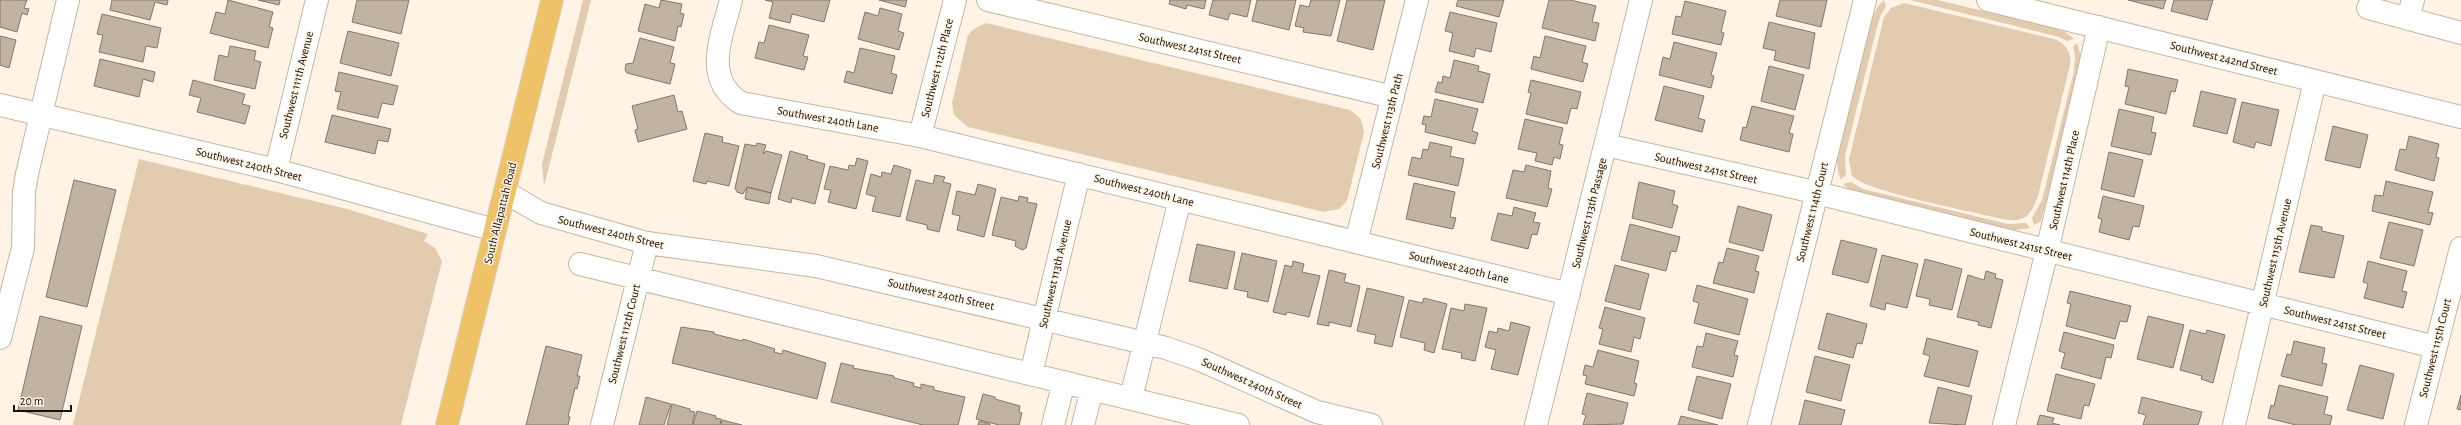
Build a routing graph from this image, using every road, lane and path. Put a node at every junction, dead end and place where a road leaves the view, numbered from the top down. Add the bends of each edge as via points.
1 (68, 0) edge
2 (317, 0) edge
3 (552, 0) edge
4 (731, 0) edge
5 (955, 0) edge
6 (988, 0) edge
7 (1417, 0) edge
8 (1641, 0) edge
9 (1866, 0) edge
10 (1988, 0) edge
11 (2368, 8) dead end
12 (2411, 9) edge
13 (2099, 27) junction
14 (2461, 33) edge
15 (2315, 81) junction
16 (1393, 97) junction
17 (0, 105) edge
18 (40, 114) junction
19 (2461, 117) edge
20 (920, 136) junction
21 (1606, 145) junction
22 (276, 170) junction
23 (1079, 174) junction
24 (505, 192) junction
25 (1817, 193) junction
26 (1180, 199) junction
27 (495, 230) junction
28 (1356, 242) junction
29 (647, 243) junction
30 (2461, 248) edge
31 (2047, 251) junction
32 (580, 264) dead end
33 (638, 279) junction
34 (1569, 294) junction
35 (2263, 303) junction
36 (1044, 319) junction
37 (0, 338) edge
38 (1145, 343) junction
39 (2435, 347) junction
40 (1031, 374) junction
41 (1064, 382) junction
42 (1092, 389) junction
43 (1131, 398) junction
44 (447, 425) edge
45 (602, 425) edge
46 (1053, 425) edge
47 (1083, 425) edge
48 (1238, 425) edge
49 (1371, 425) edge
50 (1536, 425) edge
51 (1759, 425) edge
52 (2004, 425) edge
53 (2234, 425) edge
54 (2416, 425) edge

1 - 18 street
2 - 22 street, Southwest 111th Avenue
3 - 24 main road, South Allapattah Road
4 - 20 street, Southwest 240th Lane via 717,56 718,77 733,98 747,105
5 - 20 street, Southwest 112th Place
6 - 16 street, Southwest 241st Street
7 - 16 street, Southwest 113th Path
8 - 21 street, Southwest 113th Passage
9 - 25 street, Southwest 114th Court
10 - 13 street, Southwest 242nd Street
11 - 12 street
12 - 14 street
13 - 15 street, Southwest 242nd Street
13 - 31 street, Southwest 114th Place
15 - 19 street, Southwest 242nd Street
15 - 35 street, Southwest 115th Avenue
16 - 28 street, Southwest 113th Path
17 - 18 street, Southwest 240th Street
18 - 22 street, Southwest 240th Street
18 - 37 street via 24,192 23,248
20 - 23 street, Southwest 240th Lane
21 - 25 street, Southwest 241st Street
21 - 34 street, Southwest 113th Passage
22 - 27 street, Southwest 240th Street
23 - 26 street, Southwest 240th Lane
23 - 36 street, Southwest 113th Avenue
24 - 27 main road, South Allapattah Road
24 - 29 street, Southwest 240th Street via 541,213
25 - 31 street, Southwest 241st Street
25 - 51 street, Southwest 114th Court
26 - 28 street, Southwest 240th Lane
26 - 38 street
27 - 44 main road, South Allapattah Road
28 - 34 street, Southwest 240th Lane
29 - 33 street, Southwest 112th Court
29 - 36 street, Southwest 240th Street via 816,266
30 - 39 street, Southwest 115th Court
31 - 35 street, Southwest 241st Street
31 - 52 street, Southwest 114th Place
32 - 33 street
33 - 40 street
33 - 45 street, Southwest 112th Court
34 - 50 street, Southwest 113th Passage
35 - 39 street, Southwest 241st Street
35 - 53 street, Southwest 115th Avenue
36 - 38 street, Southwest 240th Street
36 - 40 street, Southwest 113th Avenue
38 - 43 street
38 - 49 street, Southwest 240th Street via 1198,359 1317,412
39 - 54 street, Southwest 115th Court
40 - 41 street
41 - 42 street
41 - 46 street
42 - 43 street
42 - 47 street
43 - 48 street

